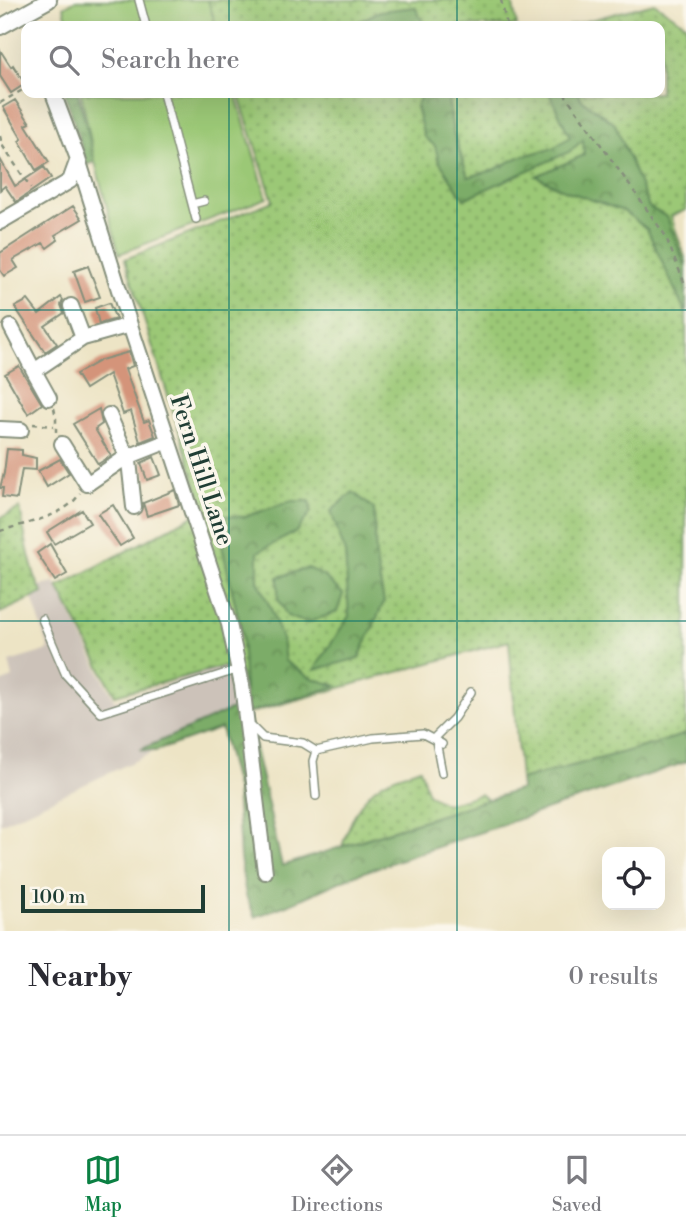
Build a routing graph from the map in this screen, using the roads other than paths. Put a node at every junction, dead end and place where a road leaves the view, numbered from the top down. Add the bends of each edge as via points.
1 (49, 0) edge
2 (139, 0) edge
3 (25, 21) edge
4 (145, 21) edge
5 (21, 23) edge
6 (0, 27) edge
7 (55, 98) edge
8 (164, 98) edge
9 (78, 159) junction
10 (204, 201) dead end
11 (192, 204) junction
12 (196, 219) dead end
13 (0, 222) edge
14 (71, 306) dead end
15 (130, 324) junction
16 (11, 327) dead end
17 (83, 338) junction
18 (34, 371) junction
19 (51, 401) road end
20 (109, 415) dead end
21 (0, 429) edge
22 (21, 430) road end
23 (168, 441) junction
24 (62, 444) road end
25 (127, 457) junction
26 (134, 507) dead end
27 (42, 619) dead end
28 (239, 669) junction
29 (471, 692) dead end
30 (247, 722) junction
31 (437, 742) junction
32 (316, 751) junction
33 (442, 773) dead end
34 (316, 796) dead end
35 (265, 872) dead end

1 - 3 street
2 - 4 lane
5 - 6 street
7 - 9 street, Fern Hill Lane
8 - 11 lane
9 - 13 street via 70,181
9 - 15 street, Fern Hill Lane
10 - 11 lane
11 - 12 lane
14 - 17 street
15 - 17 street
15 - 23 street, Fern Hill Lane
16 - 18 street
17 - 18 street
18 - 19 street
20 - 25 street
21 - 22 street
23 - 25 street
23 - 28 street, Fern Hill Lane via 229,624
24 - 25 street via 87,484
25 - 26 street
27 - 28 lane via 66,675 101,713
28 - 30 street, Fern Hill Lane
29 - 31 lane
30 - 32 lane via 263,738 303,743
30 - 35 street, Fern Hill Lane
31 - 32 lane via 423,734 373,738
31 - 33 lane
32 - 34 lane

